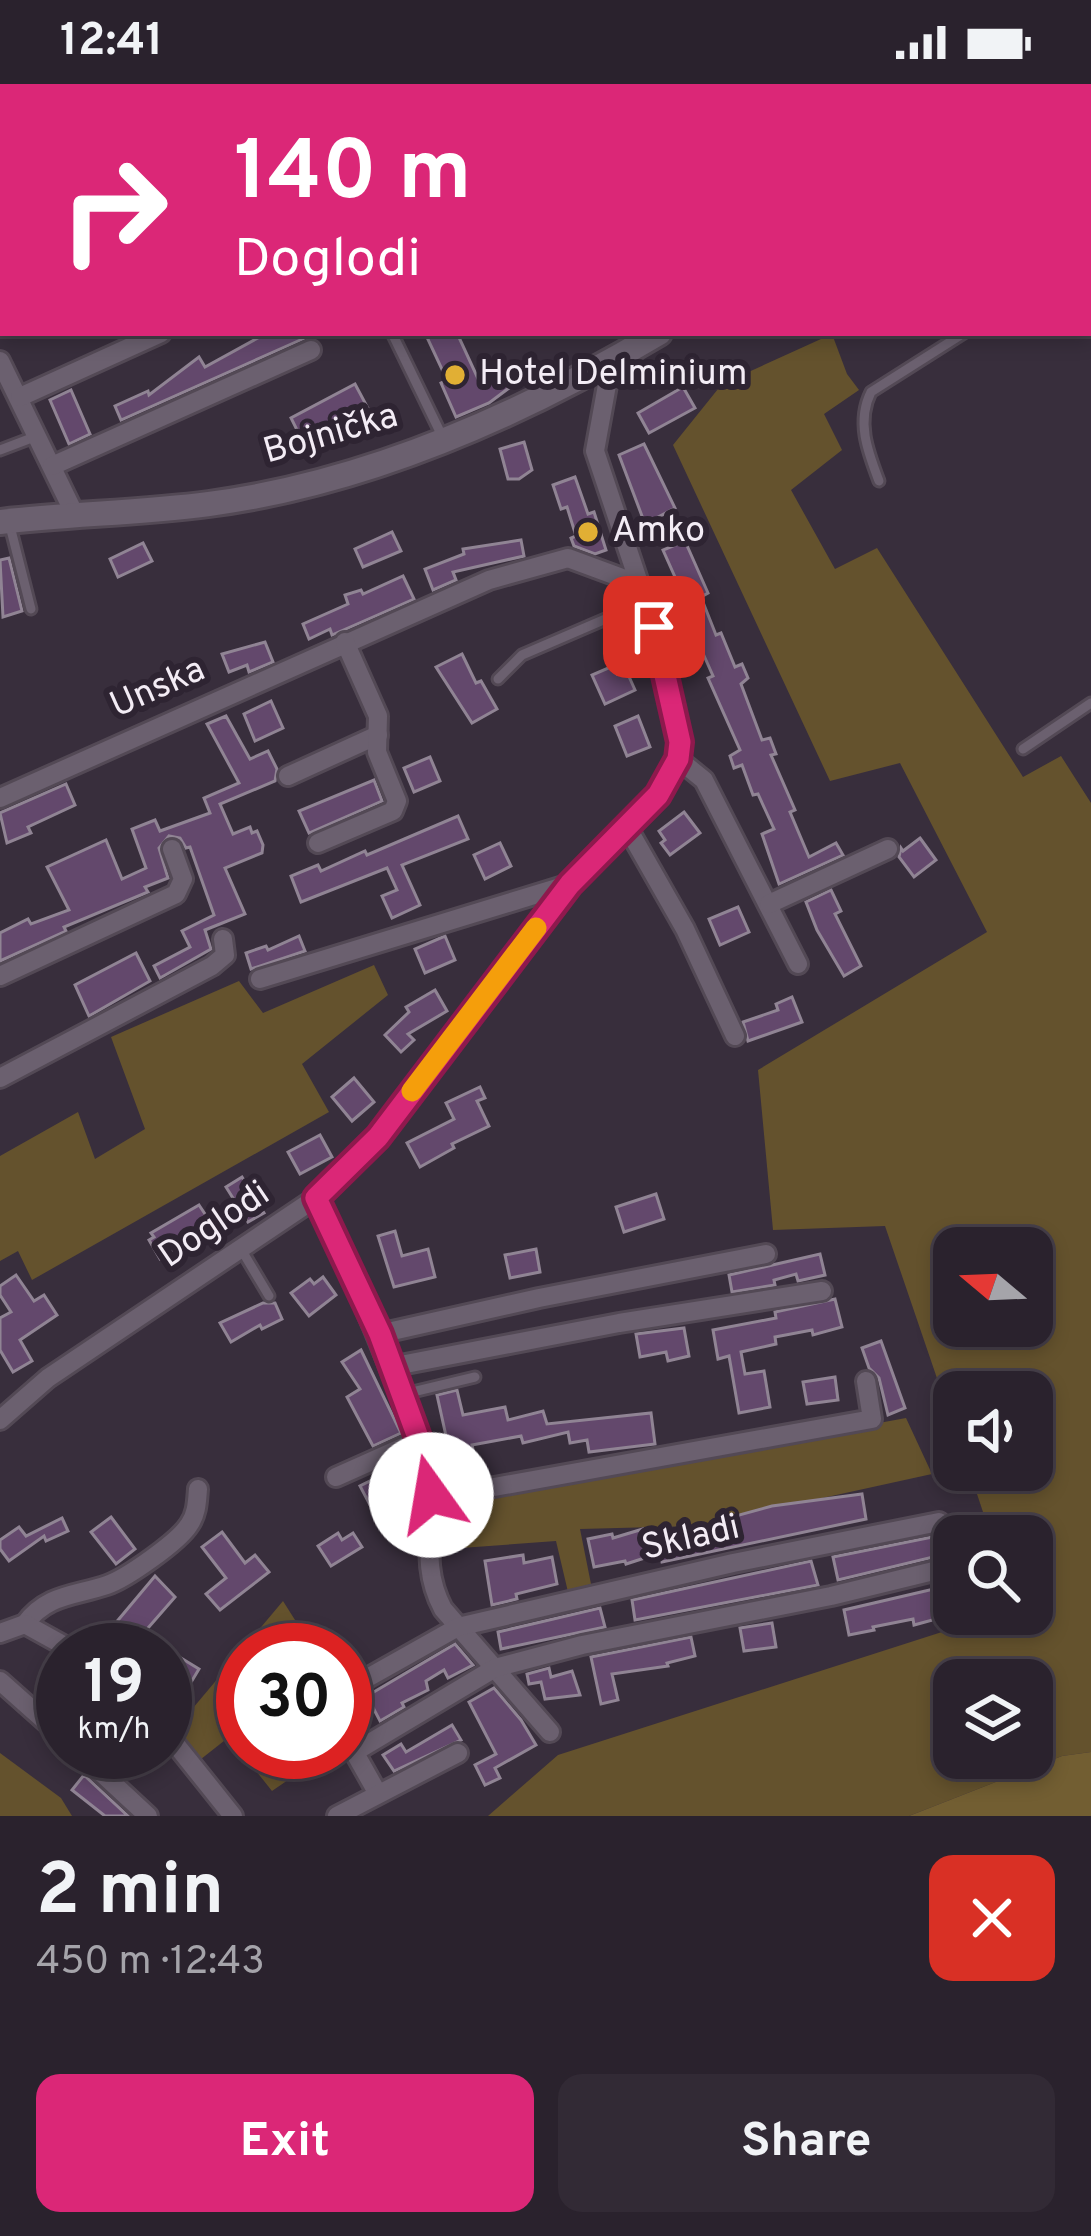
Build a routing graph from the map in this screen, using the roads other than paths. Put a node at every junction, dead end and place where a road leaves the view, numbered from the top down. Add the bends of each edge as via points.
1 (154, 336) edge
2 (393, 336) edge
3 (654, 336) edge
4 (959, 336) edge
5 (311, 350) dead end
6 (620, 356) junction
7 (0, 361) edge
8 (20, 397) junction
9 (37, 436) junction
10 (442, 438) junction
11 (0, 450) edge
12 (52, 466) junction
13 (879, 481) dead end
14 (75, 514) junction
15 (4, 522) edge
16 (644, 593) junction
17 (32, 609) dead end
18 (345, 642) junction
19 (498, 680) dead end
20 (1091, 703) edge
21 (378, 734) junction
22 (1023, 749) dead end
23 (678, 759) junction
24 (288, 776) dead end
25 (0, 798) edge
26 (626, 827) junction
27 (318, 843) dead end
28 (172, 849) dead end
29 (888, 849) dead end
30 (570, 884) junction
31 (769, 904) junction
32 (223, 939) dead end
33 (798, 964) dead end
34 (0, 976) edge
35 (260, 979) dead end
36 (735, 1036) dead end
37 (0, 1078) edge
38 (316, 1198) junction
39 (241, 1249) junction
40 (766, 1254) dead end
41 (822, 1291) dead end
42 (269, 1296) dead end
43 (380, 1334) junction
44 (390, 1367) junction
45 (475, 1377) dead end
46 (866, 1381) dead end
47 (400, 1395) junction
48 (0, 1420) edge
49 (419, 1440) junction
50 (336, 1477) dead end
51 (198, 1489) dead end
52 (431, 1495) junction
53 (933, 1523) edge
54 (933, 1571) edge
55 (25, 1624) junction
56 (458, 1627) junction
57 (36, 1630) edge
58 (0, 1633) edge
59 (495, 1668) junction
60 (372, 1675) edge
61 (0, 1682) edge
62 (36, 1713) edge
63 (550, 1732) dead end
64 (458, 1753) dead end
65 (192, 1765) edge
66 (109, 1779) edge
67 (378, 1794) junction
68 (148, 1816) edge
69 (233, 1816) edge
70 (337, 1816) edge

1 - 8 street
2 - 10 lane
3 - 6 main road, Bojnička
4 - 13 lane via 867,400 865,440
5 - 12 street
6 - 10 main road, Bojnička
6 - 16 street via 595,452
7 - 8 street
8 - 9 street
9 - 11 lane
9 - 12 street
10 - 14 main road, Bojnička via 354,473 232,500
12 - 14 street
14 - 15 main road, Bojnička
15 - 17 lane
16 - 18 street, Unska via 555,559
16 - 19 lane via 522,655
16 - 23 street via 678,724
18 - 21 street via 378,716
18 - 25 street, Unska
20 - 22 lane
21 - 24 street
21 - 27 street via 396,807
23 - 26 street, Doglodi
23 - 31 street via 704,780
26 - 30 street, Doglodi
26 - 36 street
28 - 34 street via 184,879 176,894
29 - 31 street
30 - 35 street, Doglodi
30 - 38 street, Doglodi via 378,1137
31 - 33 street
32 - 37 street via 225,955 212,966
38 - 39 street, Doglodi
38 - 43 street
39 - 42 lane
39 - 48 street, Doglodi via 48,1378
40 - 43 street
41 - 44 street
43 - 44 street
44 - 47 street
45 - 47 lane
46 - 52 street via 872,1419
47 - 49 street
49 - 50 street
49 - 52 street
51 - 55 street via 186,1530 120,1580 57,1596
52 - 56 street via 429,1573
53 - 56 street, Skladi
54 - 59 street
55 - 57 street
55 - 58 street
56 - 59 street
56 - 60 street, Skladi
59 - 63 street
59 - 67 street via 358,1750
61 - 62 street
64 - 67 street
65 - 69 street
66 - 68 street
67 - 70 street

